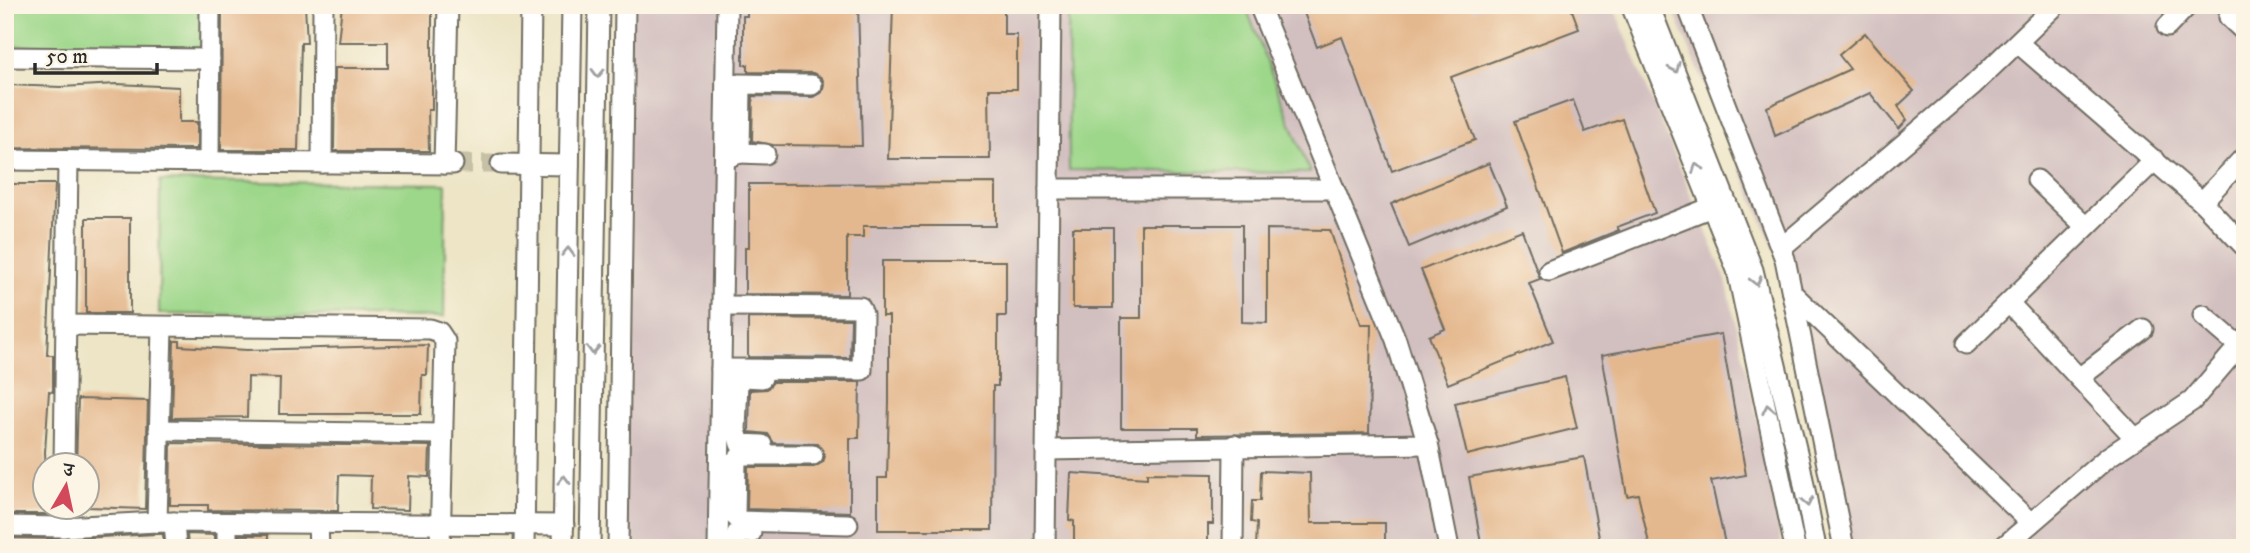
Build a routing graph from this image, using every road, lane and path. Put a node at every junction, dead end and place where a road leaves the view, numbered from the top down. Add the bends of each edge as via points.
1 (210, 5) edge
2 (323, 5) edge
3 (448, 5) edge
4 (531, 5) edge
5 (572, 5) edge
6 (599, 5) edge
7 (625, 5) edge
8 (1051, 5) edge
9 (1259, 5) edge
10 (1631, 5) edge
11 (1648, 5) edge
12 (1687, 5) edge
13 (2056, 5) edge
14 (2188, 5) edge
15 (2231, 6) edge
16 (727, 10) edge
17 (2167, 27) dead end
18 (2245, 32) edge
19 (2018, 43) junction
20 (5, 57) edge
21 (210, 59) junction
22 (731, 79) junction
23 (812, 85) dead end
24 (765, 154) dead end
25 (733, 155) junction
26 (2245, 156) edge
27 (5, 160) edge
28 (2155, 160) junction
29 (68, 161) junction
30 (209, 162) junction
31 (322, 163) junction
32 (501, 164) tunnel mouth
33 (529, 164) junction
34 (569, 165) junction
35 (2037, 180) dead end
36 (1049, 189) junction
37 (1334, 189) junction
38 (2202, 202) junction
39 (1713, 207) junction
40 (2086, 227) junction
41 (2245, 247) edge
42 (1782, 248) junction
43 (1549, 271) dead end
44 (1792, 293) junction
45 (2009, 303) junction
46 (722, 306) junction
47 (2203, 315) dead end
48 (66, 326) junction
49 (162, 327) junction
50 (2143, 329) dead end
51 (2243, 341) edge
52 (1966, 344) dead end
53 (727, 378) junction
54 (2079, 378) junction
55 (830, 379) dead end
56 (159, 430) junction
57 (728, 430) junction
58 (442, 434) junction
59 (2135, 438) junction
60 (1428, 444) junction
61 (765, 445) dead end
62 (1234, 445) junction
63 (1046, 450) junction
64 (64, 452) edge
65 (813, 455) dead end
66 (728, 460) junction
67 (727, 516) junction
68 (102, 519) edge
69 (32, 522) edge
70 (166, 522) junction
71 (227, 523) junction
72 (318, 523) junction
73 (2031, 523) junction
74 (440, 524) junction
75 (848, 524) dead end
76 (525, 525) junction
77 (564, 525) junction
78 (5, 526) edge
79 (731, 541) edge
80 (176, 548) edge
81 (228, 548) edge
82 (319, 548) edge
83 (440, 548) edge
84 (524, 548) edge
85 (563, 548) edge
86 (590, 548) edge
87 (618, 548) edge
88 (1045, 548) edge
89 (1233, 548) edge
90 (1449, 548) edge
91 (1795, 548) edge
92 (1816, 548) edge
93 (1844, 548) edge
94 (2002, 548) edge

1 - 21 street
2 - 31 street
3 - 31 street via 449,164
4 - 33 street
5 - 34 street
6 -> 86 street
7 - 87 street
8 - 36 street
9 - 37 street
39 -> 10 street
11 -> 92 street via 1753,270
12 - 42 street
13 - 19 street
14 - 17 street
15 - 18 street via 2229,17
16 - 22 street
19 - 28 street
19 - 42 street
20 - 21 street
21 - 30 street
22 - 23 street
22 - 25 street
24 - 25 street
25 - 46 street
26 - 38 street
27 - 29 street
28 - 38 street
28 - 40 street
29 - 30 street
29 - 48 street
30 - 31 street
32 - 33 street
33 - 34 street
33 - 76 street
77 -> 34 street
35 - 40 street
36 - 37 street
36 - 63 street
37 - 60 street via 1396,340
38 - 41 street
39 - 43 street
91 -> 39 street via 1737,270
40 - 45 street
42 - 44 street
44 - 73 street
44 - 93 street
45 - 52 street
45 - 54 street
46 - 53 street
46 - 53 street via 860,307 863,314 862,370
47 - 51 street
48 - 49 street
48 - 64 street
49 - 56 street
49 - 58 street via 439,332 445,341
50 - 54 street
51 - 59 street via 2192,401
53 - 55 street
53 - 57 street
54 - 59 street
56 - 58 street
56 - 70 street
57 - 61 street via 740,444
57 - 66 street
58 - 74 street
59 - 73 street
60 - 62 street
60 - 90 street
62 - 63 street
62 - 89 street
63 - 88 street
65 - 66 street via 741,455
66 - 67 street
67 - 75 street via 740,521
67 - 79 street
68 - 70 street
69 - 78 street
70 - 71 street
70 - 80 street
71 - 72 street
71 - 81 street
72 - 74 street
72 - 82 street
73 - 94 street
74 - 76 street
74 - 83 street
76 - 77 street
76 - 84 street
77 - 85 street

